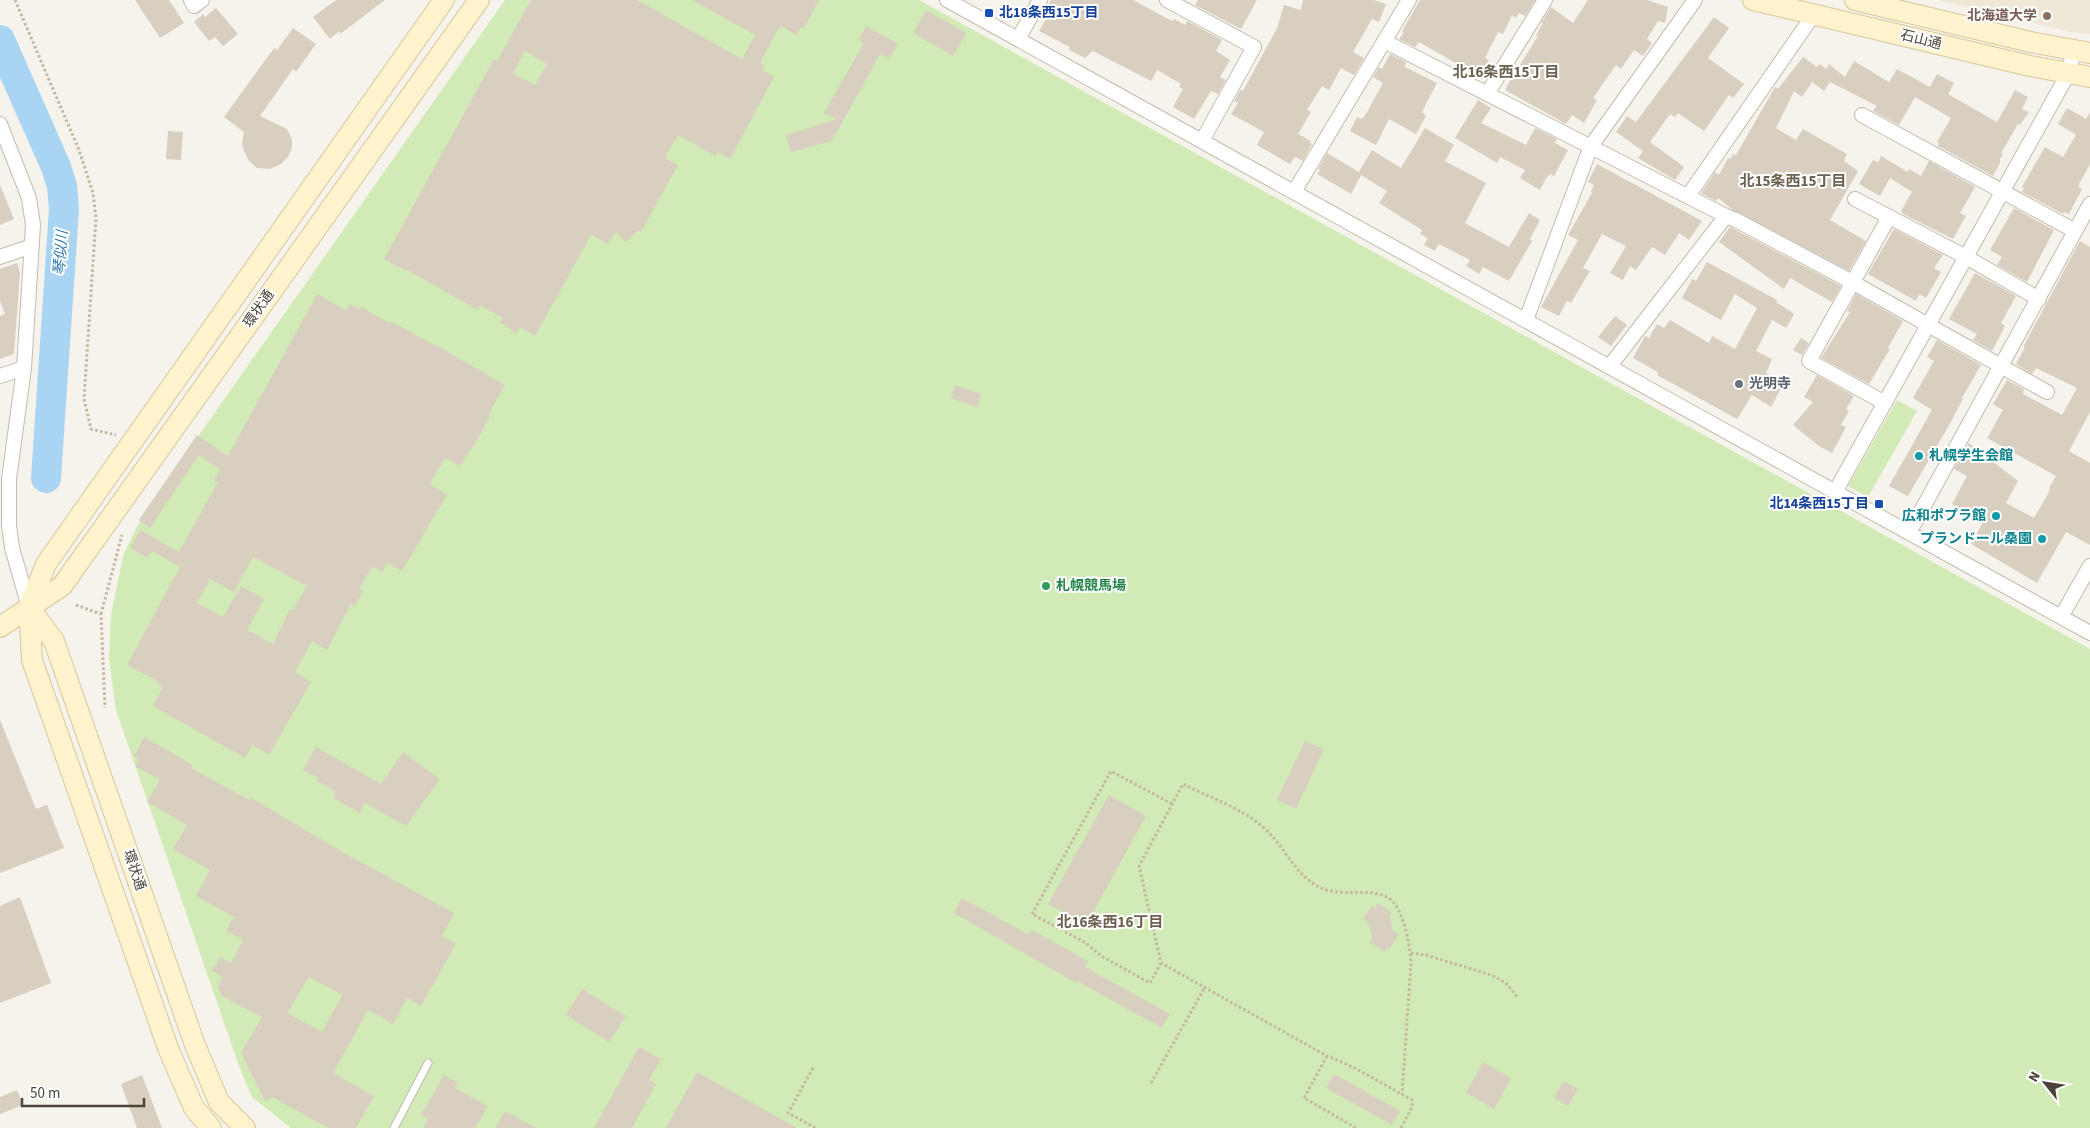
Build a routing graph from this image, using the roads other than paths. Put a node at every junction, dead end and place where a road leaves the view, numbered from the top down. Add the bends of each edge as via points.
1 (191, 0) edge
2 (202, 0) edge
3 (444, 0) edge
4 (479, 0) edge
5 (947, 0) edge
6 (1040, 0) edge
7 (1167, 0) edge
8 (1545, 0) edge
9 (1695, 0) edge
10 (1753, 0) edge
11 (1855, 0) edge
12 (1406, 1) edge
13 (1814, 14) junction
14 (1018, 39) junction
15 (1384, 41) junction
16 (2082, 52) edge
17 (2068, 74) junction
18 (2090, 77) edge
19 (1487, 94) junction
20 (1862, 115) dead end
21 (0, 124) edge
22 (1202, 141) junction
23 (1591, 146) junction
24 (2003, 191) junction
25 (1294, 192) junction
26 (1688, 196) junction
27 (1856, 198) dead end
28 (2090, 204) edge
29 (1726, 216) junction
30 (1889, 217) junction
31 (2075, 231) junction
32 (32, 246) junction
33 (1966, 257) junction
34 (0, 258) edge
35 (1852, 282) junction
36 (2039, 298) junction
37 (1526, 320) junction
38 (1928, 325) junction
39 (2001, 366) junction
40 (1609, 367) junction
41 (24, 368) junction
42 (0, 376) edge
43 (2047, 392) dead end
44 (1884, 403) junction
45 (4, 480) edge
46 (1835, 492) junction
47 (1909, 532) junction
48 (2090, 566) edge
49 (29, 607) junction
50 (2061, 617) junction
51 (0, 627) edge
52 (2090, 633) edge
53 (428, 1064) dead end
54 (211, 1128) edge
55 (245, 1128) edge
56 (394, 1128) edge

1 - 2 street via 194,6
3 - 49 main road, 環状通 via 46,564
4 - 49 main road, 環状通 via 62,586
5 - 14 street
6 - 14 street
7 - 22 street via 1254,47
8 - 19 street
9 - 23 street
10 - 13 main road, 石山通
11 - 16 main road, 石山通
12 - 15 street
13 - 17 main road, 石山通
13 - 26 street
14 - 22 street
15 - 19 street
15 - 25 street
16 - 17 street
17 - 18 main road, 石山通
17 - 24 street
19 - 23 street
20 - 24 street
21 - 32 street via 29,198
22 - 25 street
23 - 26 street
23 - 37 street
24 - 31 street
24 - 33 street
25 - 37 street
26 - 29 street
27 - 30 street
28 - 31 street
29 - 35 street
29 - 40 street
30 - 33 street
30 - 35 street
31 - 36 street
32 - 34 street
32 - 41 street
33 - 36 street
33 - 38 street
35 - 38 street
35 - 44 street via 1808,361
36 - 39 street
37 - 40 street
38 - 39 street
38 - 44 street
39 - 43 street
39 - 47 street
40 - 46 street
41 - 42 street
41 - 45 street
44 - 46 street
45 - 49 street via 12,548
46 - 47 street
47 - 50 street
48 - 50 street
49 - 51 main road
49 - 54 main road, 環状通 via 32,660 168,1048 194,1108
49 - 55 main road, 環状通 via 54,640 195,1045 219,1102
50 - 52 street
53 - 56 lane

